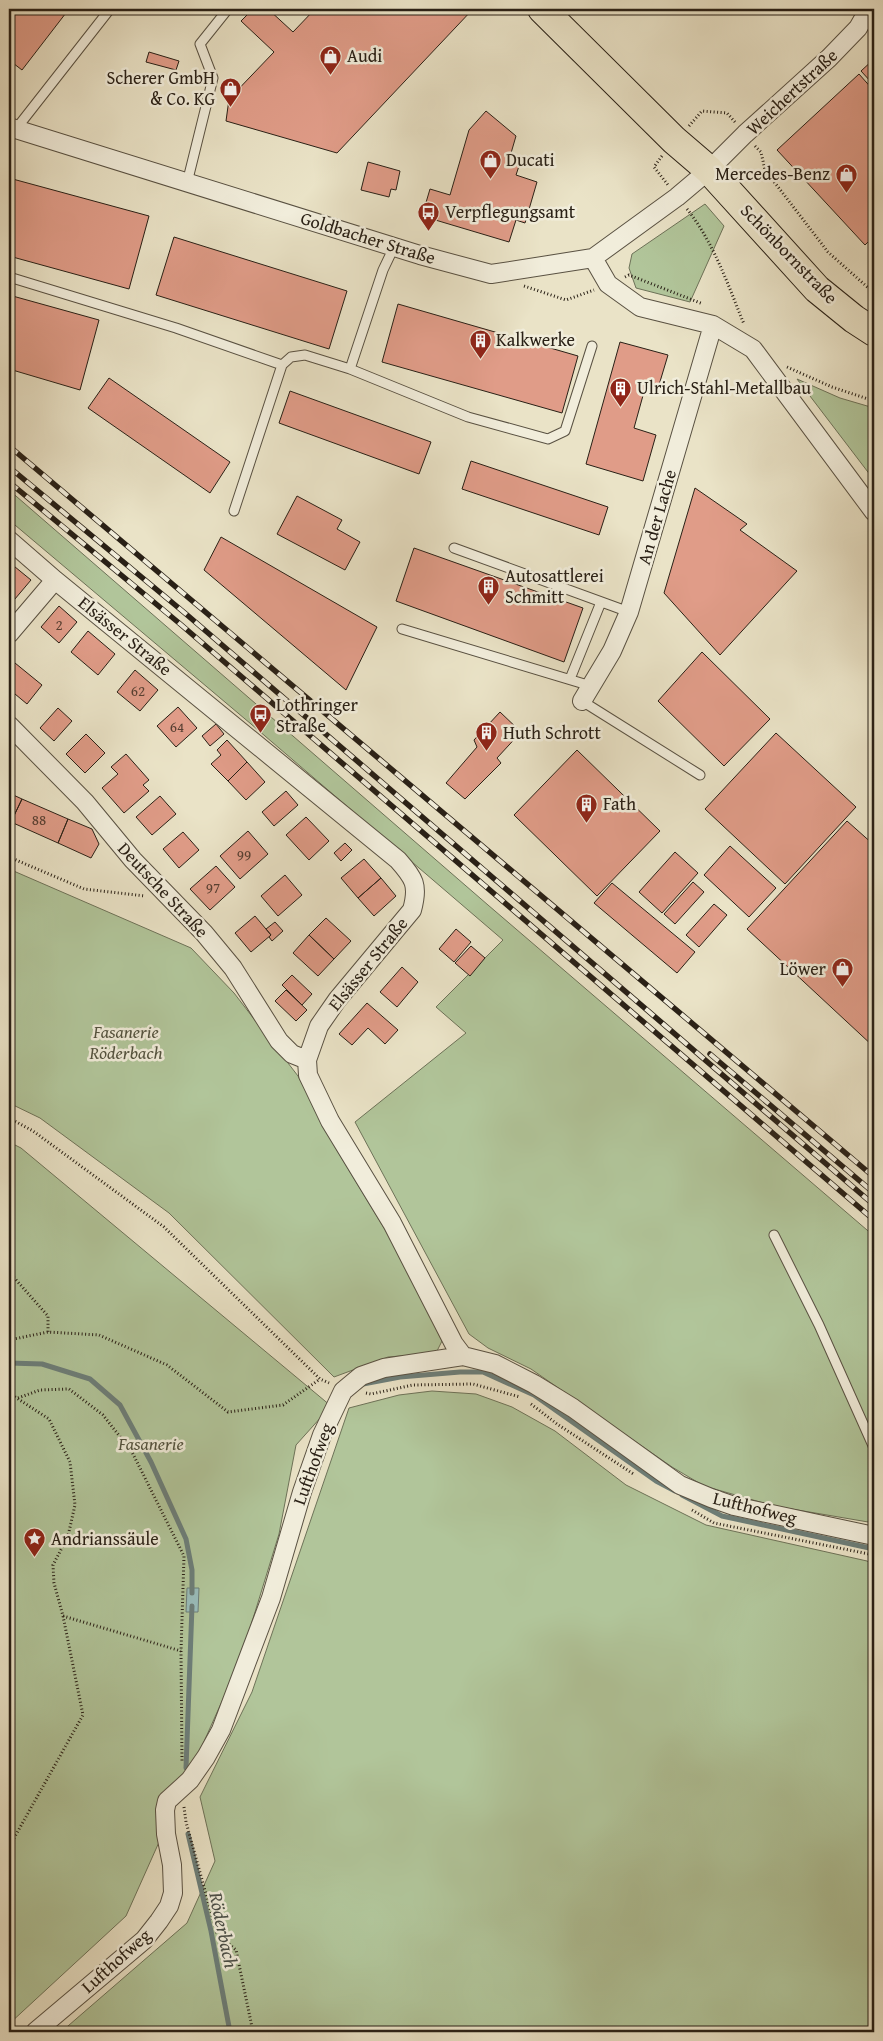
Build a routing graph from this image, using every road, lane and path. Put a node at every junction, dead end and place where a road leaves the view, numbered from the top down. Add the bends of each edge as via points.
1 (110, 9) edge
2 (228, 9) edge
3 (542, 9) edge
4 (565, 9) edge
5 (869, 9) edge
6 (12, 128) edge
7 (745, 134) junction
8 (678, 136) junction
9 (709, 170) junction
10 (187, 183) junction
11 (677, 197) junction
12 (394, 246) junction
13 (592, 258) junction
14 (9, 277) edge
15 (874, 293) edge
16 (744, 324) dead end
17 (713, 325) junction
18 (874, 332) edge
19 (592, 346) dead end
20 (780, 364) dead end
21 (282, 365) junction
22 (350, 368) junction
23 (874, 401) edge
24 (234, 511) dead end
25 (874, 512) edge
26 (9, 540) edge
27 (454, 548) dead end
28 (54, 580) junction
29 (601, 602) junction
30 (629, 612) junction
31 (402, 629) dead end
32 (9, 634) edge
33 (570, 679) junction
34 (587, 693) junction
35 (9, 725) edge
36 (700, 776) dead end
37 (9, 857) edge
38 (171, 899) junction
39 (307, 1060) junction
40 (9, 1118) edge
41 (774, 1235) dead end
42 (9, 1272) edge
43 (48, 1332) junction
44 (9, 1340) edge
45 (463, 1356) junction
46 (473, 1384) dead end
47 (343, 1390) junction
48 (9, 1393) edge
49 (18, 1398) junction
50 (874, 1448) edge
51 (874, 1536) edge
52 (63, 1616) junction
53 (181, 1651) junction
54 (181, 1788) junction
55 (9, 1847) edge
56 (35, 2032) edge
57 (253, 2032) edge

1 - 6 lane
2 - 10 lane via 200,44 213,78
3 - 8 main road, Schönbornstraße
4 - 8 main road, Schönbornstraße
5 - 7 street, Weichertstraße via 858,28 829,58
6 - 10 street, Goldbacher Straße
7 - 8 path via 727,113 702,112
7 - 9 street, Weichertstraße
7 - 15 path via 761,152 765,170 828,252
8 - 9 main road, Schönbornstraße
8 - 11 path via 654,167
9 - 11 street, Goldbacher Straße
9 - 18 main road, Schönbornstraße via 817,289
10 - 12 street, Goldbacher Straße
11 - 13 street, Goldbacher Straße
11 - 16 path via 699,224
12 - 13 street, Goldbacher Straße via 491,274
12 - 22 lane
13 - 17 street via 608,284 640,307
14 - 21 lane via 176,328
17 - 25 street via 753,349
17 - 30 street, An der Lache
19 - 22 lane via 565,431 548,439 468,417
20 - 23 path
21 - 22 lane via 291,357 306,355
21 - 24 lane
26 - 28 street, Elsässer Straße
27 - 29 lane
28 - 32 street
28 - 39 street, Elsässer Straße via 398,860 410,874 416,895 412,910 337,1000 319,1026
29 - 30 lane
29 - 33 lane
30 - 34 street, An der Lache
31 - 33 lane
33 - 34 lane
34 - 36 lane
35 - 38 street, Deutsche Straße via 85,802 133,860
37 - 38 path via 84,889
38 - 39 street, Deutsche Straße via 233,968 279,1041 292,1054
39 - 45 street via 308,1075 330,1121 392,1223
40 - 43 path via 33,1131 164,1227 320,1379 283,1405 228,1412 167,1365 99,1335
41 - 50 lane
42 - 43 path via 48,1316
43 - 44 path
45 - 47 street, Lufthofweg via 384,1368 361,1376
45 - 51 street, Lufthofweg via 494,1364 534,1384 680,1484 711,1498 734,1506
46 - 47 path via 413,1385 371,1394
47 - 54 street, Lufthofweg via 322,1436 271,1598 221,1730 206,1757
48 - 49 path
49 - 52 path via 49,1419 70,1462 75,1506 68,1536 53,1564 54,1583
49 - 53 path via 40,1390 69,1388 103,1415 132,1452 184,1556
52 - 53 path
52 - 55 path via 82,1715
53 - 54 path
54 - 56 street, Lufthofweg via 167,1801 165,1810 172,1865 173,1893 169,1906 144,1940
54 - 57 path via 186,1822 217,1934 236,1950

